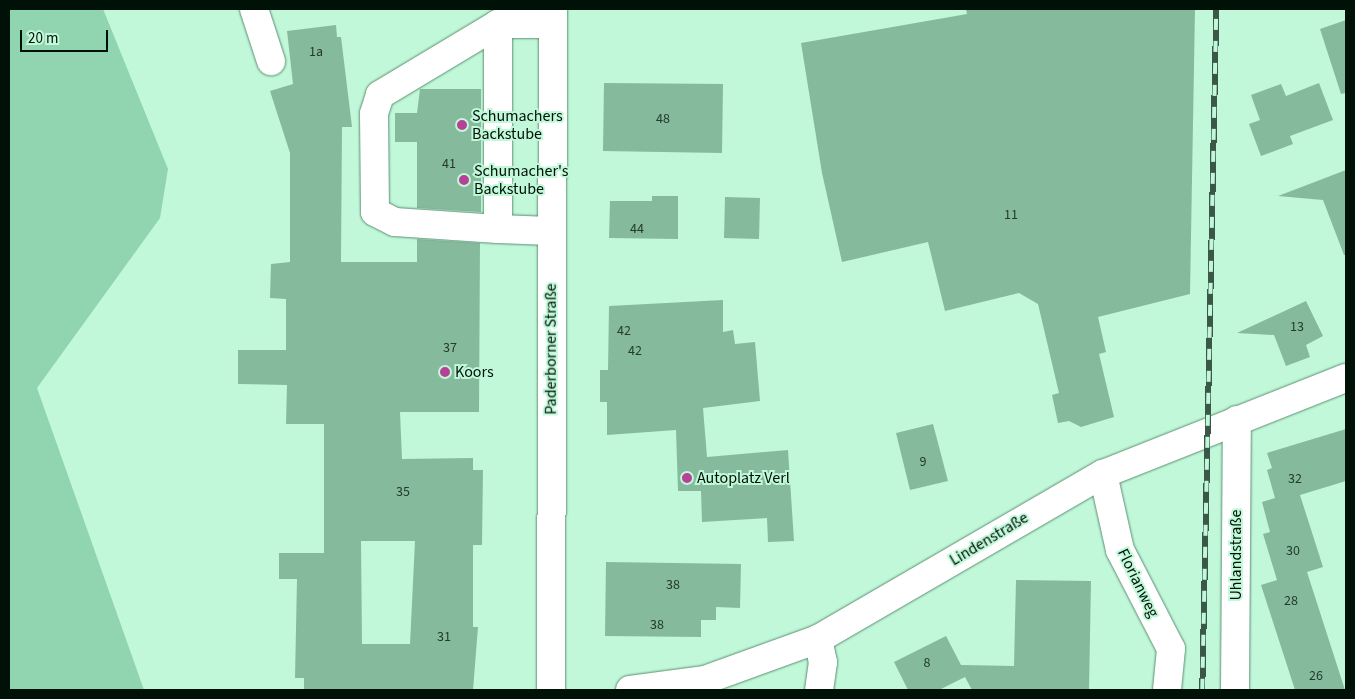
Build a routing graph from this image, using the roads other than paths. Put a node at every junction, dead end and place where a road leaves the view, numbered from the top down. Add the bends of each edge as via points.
1 (254, 9) edge
2 (553, 16) edge
3 (498, 24) junction
4 (271, 61) dead end
5 (498, 229) junction
6 (551, 231) junction
7 (1346, 378) edge
8 (1237, 420) junction
9 (1103, 474) junction
10 (818, 639) junction
11 (551, 690) edge
12 (630, 690) edge
13 (819, 690) edge
14 (1168, 690) edge
15 (1235, 690) edge

1 - 4 street
2 - 3 street
2 - 6 street, Paderborner Straße
3 - 5 street
3 - 5 street via 380,95 374,114 374,212 395,222
5 - 6 street
6 - 11 street, Paderborner Straße
7 - 8 street, Lindenstraße
8 - 9 street, Lindenstraße
8 - 15 street, Uhlandstraße
9 - 10 street, Lindenstraße
9 - 14 street, Florianweg via 1120,550 1171,648
10 - 12 street, Lindenstraße via 705,680
10 - 13 street via 823,662

